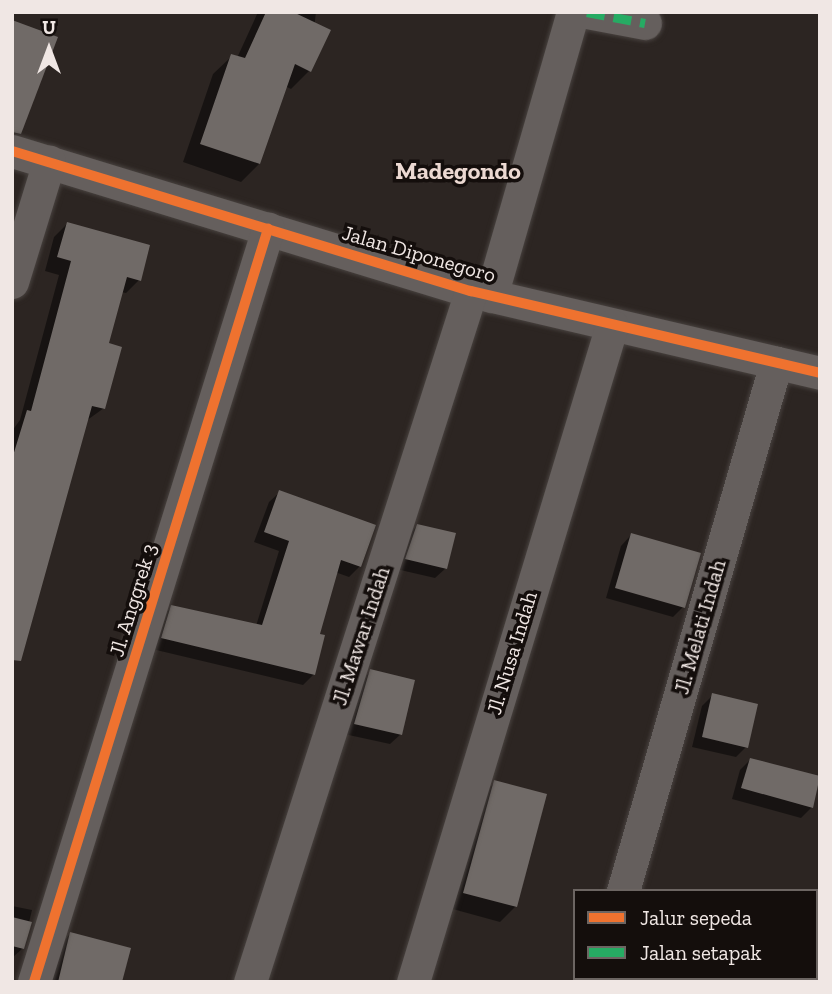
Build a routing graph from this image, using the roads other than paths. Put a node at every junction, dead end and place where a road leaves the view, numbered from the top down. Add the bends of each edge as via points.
1 (573, 12) edge
2 (587, 12) edge
3 (645, 23) dead end
4 (12, 151) edge
5 (49, 162) junction
6 (268, 229) junction
7 (12, 282) edge
8 (481, 293) junction
9 (612, 325) junction
10 (776, 363) junction
11 (820, 373) edge
12 (624, 889) edge
13 (34, 982) edge
14 (250, 982) edge
15 (413, 982) edge

1 - 8 street, Jl. Mawar Indah
2 - 3 street
4 - 5 street, Jalan Diponegoro
5 - 6 street, Jalan Diponegoro
5 - 7 street
6 - 8 street, Jalan Diponegoro
6 - 13 street, Jl. Anggrek 3
8 - 9 street, Jalan Diponegoro
8 - 14 street, Jl. Mawar Indah
9 - 10 street, Jalan Diponegoro
9 - 15 street, Jl. Nusa Indah
10 - 11 street, Jalan Diponegoro
10 - 12 street, Jl. Melati Indah

